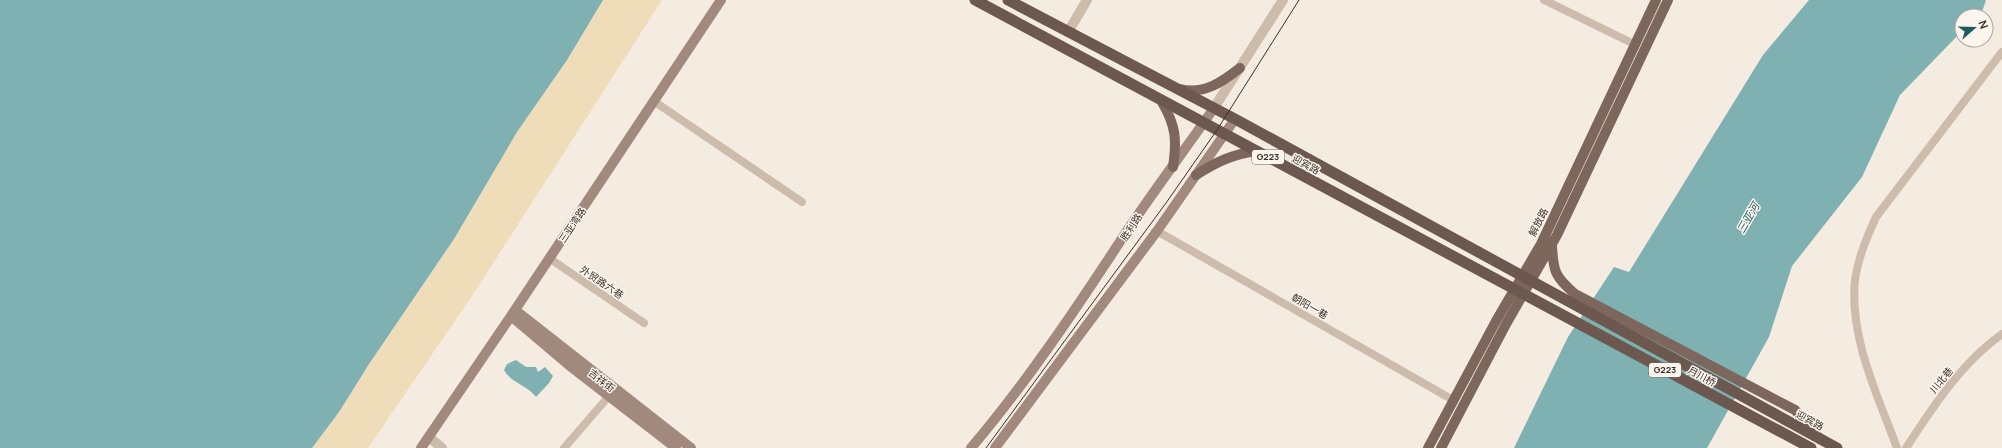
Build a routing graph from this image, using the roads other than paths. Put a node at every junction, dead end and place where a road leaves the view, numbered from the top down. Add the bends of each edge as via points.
1 (721, 0) edge
2 (975, 0) edge
3 (1008, 0) edge
4 (1087, 0) edge
5 (1283, 0) edge
6 (1544, 0) edge
7 (1656, 0) edge
8 (1668, 0) edge
9 (1068, 32) junction
10 (1636, 44) junction
11 (2002, 52) edge
12 (1240, 68) junction
13 (1176, 88) junction
14 (654, 102) junction
15 (1162, 102) junction
16 (1214, 108) junction
17 (1235, 119) junction
18 (1204, 123) junction
19 (1224, 134) junction
20 (1257, 151) junction
21 (1173, 167) junction
22 (1196, 175) junction
23 (802, 202) dead end
24 (1157, 230) junction
25 (1552, 245) junction
26 (549, 258) junction
27 (1527, 278) junction
28 (1519, 292) junction
29 (1573, 298) junction
30 (513, 313) junction
31 (1562, 315) joint
32 (644, 323) dead end
33 (2002, 334) edge
34 (609, 396) junction
35 (1453, 400) junction
36 (1772, 414) joint
37 (429, 437) junction
38 (1821, 440) junction
39 (421, 448) edge
40 (442, 448) edge
41 (564, 448) edge
42 (676, 448) edge
43 (691, 448) edge
44 (971, 448) edge
45 (996, 448) edge
46 (1428, 448) edge
47 (1441, 448) edge
48 (1811, 448) edge
49 (1837, 448) edge
50 (1897, 448) edge
51 (1906, 448) edge

1 - 14 main road, 三亚湾路
2 - 15 highway, 迎宾路 / G223
3 - 9 highway, 迎宾路 / G223
4 - 9 street
5 - 12 street, 胜利路
6 - 10 street
7 - 10 main road, 解放路
8 - 25 main road, 解放路
9 - 13 highway, 迎宾路 / G223
10 - 27 main road, 解放路
11 - 50 street via 1876,217 1863,246 1855,280 1854,316 1861,346
12 - 13 main road via 1209,88 1198,91
12 - 16 street, 胜利路
13 - 16 highway, 迎宾路 / G223
14 - 23 street
14 - 26 main road, 三亚湾路
15 - 18 highway, 迎宾路 / G223
15 - 21 main road via 1174,127 1176,140
16 - 17 highway, 迎宾路 / G223
16 - 18 main road, 胜利路
17 - 19 main road
17 - 27 highway, 迎宾路 / G223
18 - 19 highway, 迎宾路 / G223
18 - 21 main road, 胜利路
19 - 20 highway, 迎宾路 / G223
19 - 22 main road
20 - 22 main road via 1227,157
20 - 28 highway, 迎宾路 / G223
21 - 44 main road, 胜利路 via 1090,288 999,414
22 - 24 main road
24 - 35 street, 朝阳一巷
24 - 45 main road
25 - 27 main road, 解放路
25 - 29 main road via 1554,270
26 - 30 main road, 三亚湾路
26 - 32 street, 外贸路六巷
27 - 28 main road, 解放路
27 - 29 highway, 迎宾路 / G223
28 - 31 highway, 迎宾路 / G223
28 - 35 main road, 解放路
28 - 47 main road, 解放路
29 - 36 highway, 月川桥 / G223
29 - 38 main road via 1781,403 1803,417
30 - 34 main road, 吉祥街 via 570,366
30 - 37 main road, 三亚湾路
30 - 43 main road, 吉祥街
31 - 48 highway, 月川桥 / G223
33 - 51 street, 川北巷 via 1978,354 1942,394
34 - 41 street
34 - 42 main road, 吉祥街
35 - 46 main road, 解放路
36 - 38 highway, 迎宾路 / G223
37 - 39 main road, 三亚湾路
37 - 40 street
38 - 49 highway, 迎宾路 / G223

